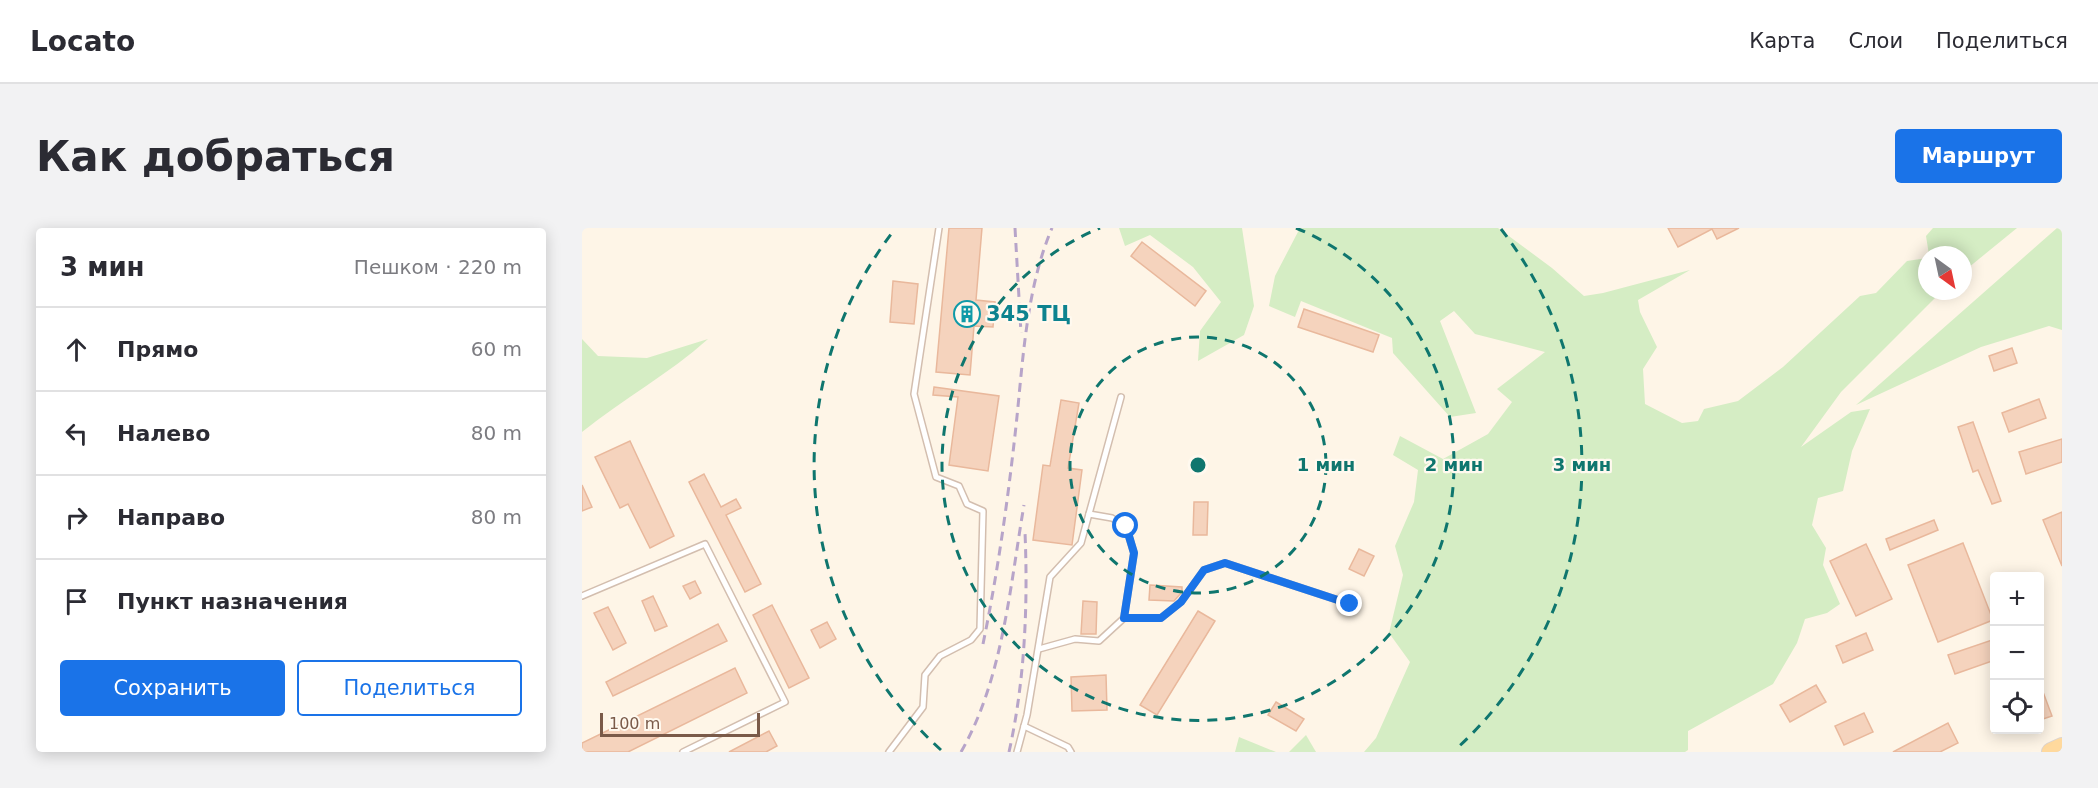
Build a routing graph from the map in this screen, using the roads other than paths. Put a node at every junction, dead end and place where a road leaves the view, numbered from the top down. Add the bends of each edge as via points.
1 (939, 228) edge
2 (1121, 397) dead end
3 (1089, 514) junction
4 (582, 596) edge
5 (1350, 604) dead end
6 (1124, 618) junction
7 (1039, 649) junction
8 (1024, 726) junction
9 (2062, 747) edge
10 (682, 752) edge
11 (889, 752) edge
12 (1017, 752) edge
13 (1071, 752) edge
14 (2051, 752) edge

1 - 11 lane via 914,394 936,477 959,486 967,504 983,511 980,629 971,640 940,656 925,675 923,707
2 - 3 lane
3 - 6 lane via 1113,518 1126,526 1134,553
3 - 7 lane via 1081,543 1050,577
4 - 10 lane via 705,544 785,702
5 - 6 lane via 1225,563 1204,570 1181,602 1161,618
6 - 7 lane via 1099,641 1075,639
7 - 8 lane
8 - 12 lane
8 - 13 lane
9 - 14 main road

